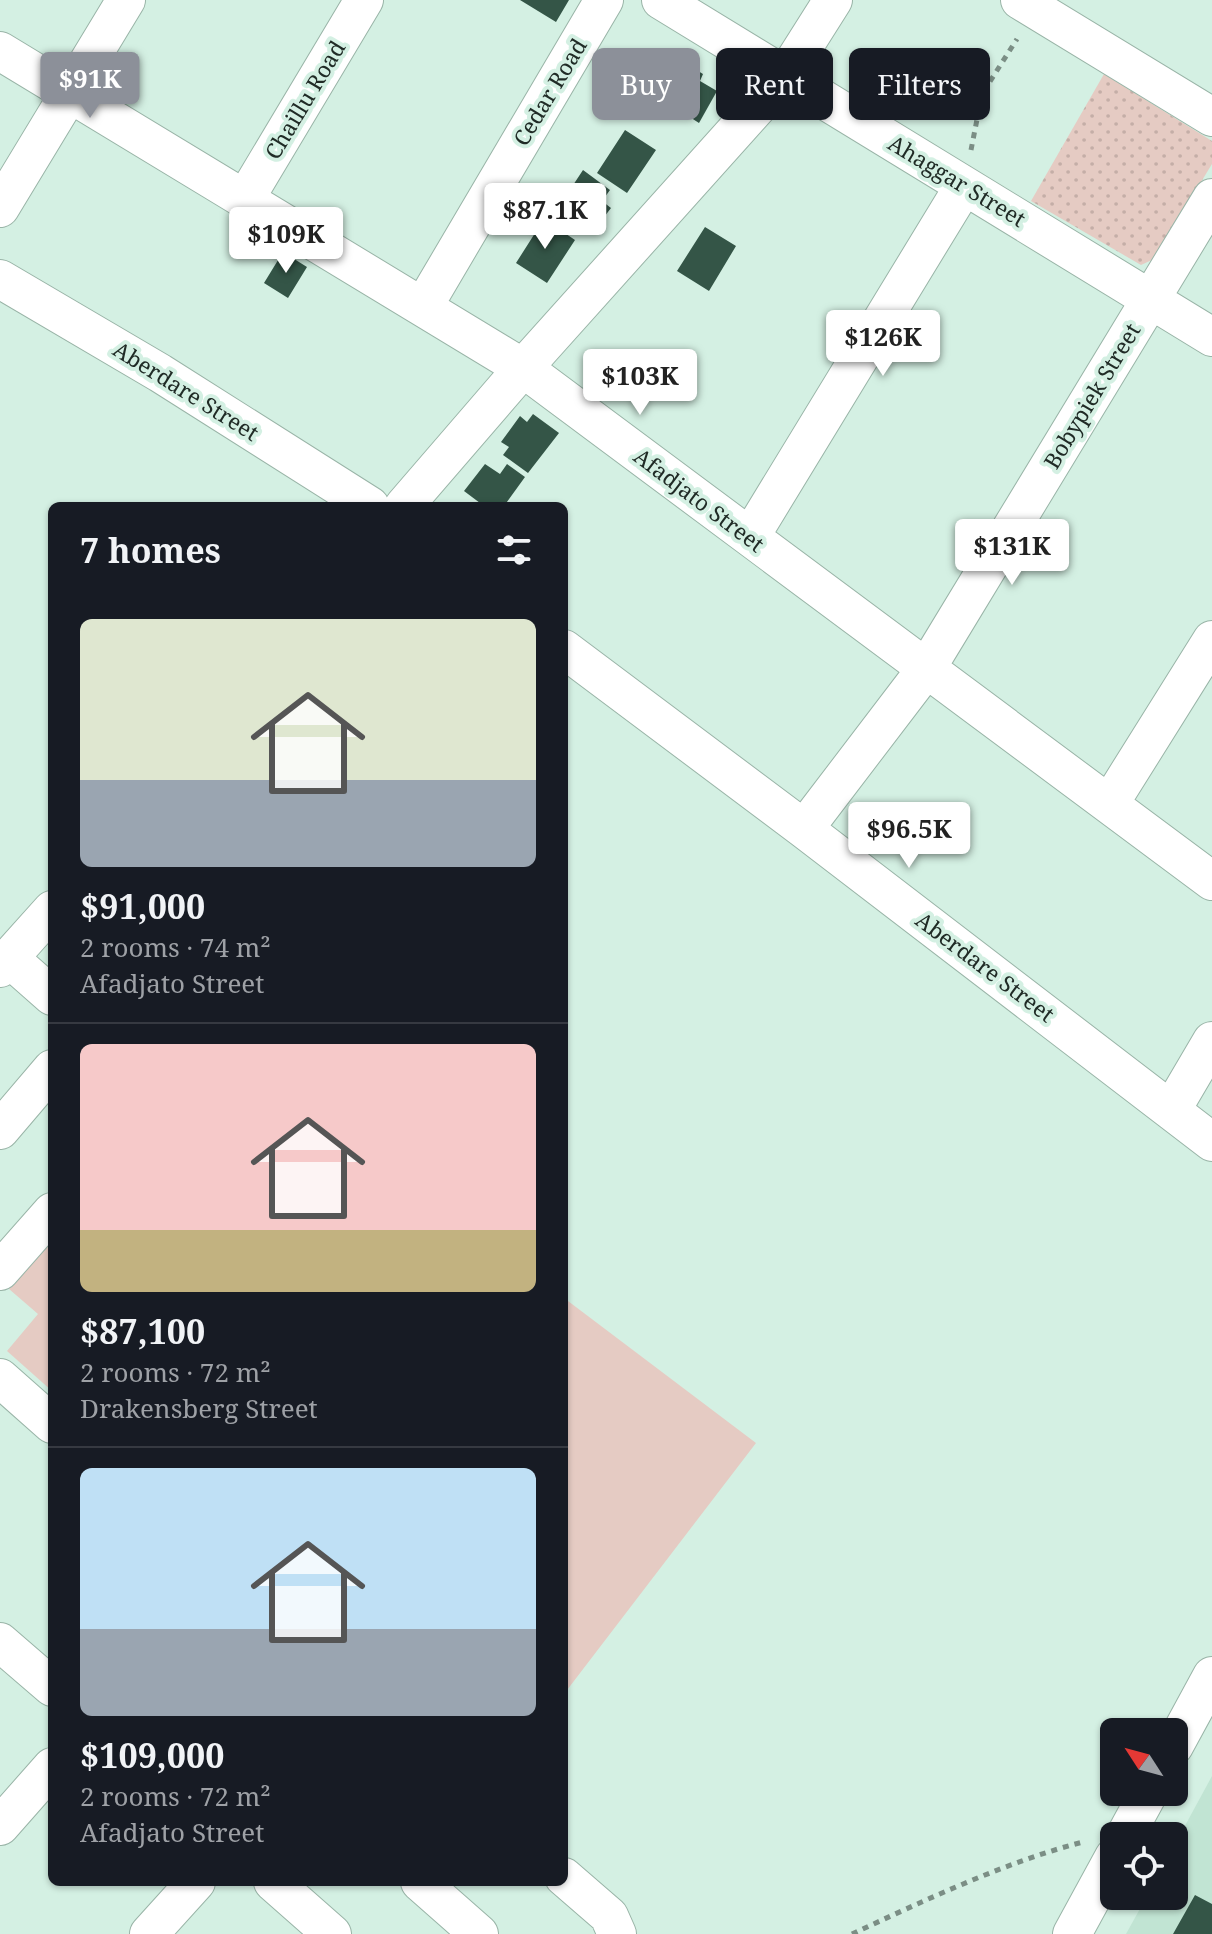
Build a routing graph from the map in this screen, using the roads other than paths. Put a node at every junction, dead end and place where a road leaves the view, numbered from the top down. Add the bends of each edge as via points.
1 (126, 0) edge
2 (364, 0) edge
3 (604, 0) edge
4 (661, 0) edge
5 (833, 0) edge
6 (1040, 5) edge
7 (739, 48) edge
8 (803, 48) edge
9 (0, 51) edge
10 (69, 94) junction
11 (833, 105) edge
12 (1212, 117) edge
13 (746, 120) edge
14 (964, 186) junction
15 (1212, 198) edge
16 (245, 199) junction
17 (0, 208) edge
18 (0, 279) edge
19 (1151, 299) junction
20 (423, 307) junction
21 (1212, 337) edge
22 (523, 368) junction
23 (364, 502) edge
24 (407, 502) edge
25 (750, 537) junction
26 (1212, 640) edge
27 (568, 652) edge
28 (926, 669) junction
29 (1110, 803) junction
30 (804, 829) junction
31 (1212, 881) edge
32 (48, 915) edge
33 (5, 963) edge
34 (48, 993) edge
35 (1212, 1041) edge
36 (48, 1081) edge
37 (1172, 1109) junction
38 (0, 1130) edge
39 (1212, 1142) edge
40 (48, 1217) edge
41 (0, 1271) edge
42 (0, 1378) edge
43 (48, 1420) edge
44 (0, 1642) edge
45 (1212, 1676) edge
46 (48, 1684) edge
47 (1188, 1720) edge
48 (48, 1772) edge
49 (0, 1826) edge
50 (1100, 1849) edge
51 (568, 1880) edge
52 (192, 1886) edge
53 (278, 1886) edge
54 (425, 1886) edge
55 (149, 1934) edge
56 (332, 1934) edge
57 (479, 1934) edge
58 (617, 1934) edge
59 (1072, 1934) edge

1 - 10 street
2 - 16 street, Chaillu Road
3 - 20 street, Cedar Road
4 - 7 street, Ahaggar Street
5 - 8 street
6 - 12 street
9 - 10 street, Afadjato Street
10 - 16 street, Afadjato Street
10 - 17 street
11 - 14 street, Ahaggar Street
13 - 22 street
14 - 19 street, Ahaggar Street
14 - 25 street
15 - 19 street, Bobypiek Street
16 - 20 street, Afadjato Street
18 - 23 street, Aberdare Street
19 - 21 street, Ahaggar Street
19 - 28 street, Bobypiek Street
20 - 22 street, Afadjato Street
22 - 24 street
22 - 25 street, Afadjato Street
25 - 28 street, Afadjato Street
26 - 29 street
27 - 30 street, Aberdare Street
28 - 29 street, Afadjato Street
28 - 30 street, Bobypiek Street
29 - 31 street, Afadjato Street
30 - 37 street, Aberdare Street
32 - 33 street
33 - 34 street
35 - 37 street
36 - 38 street
37 - 39 street, Aberdare Street
40 - 41 street
42 - 43 street
44 - 46 street
45 - 47 street
48 - 49 street
50 - 59 street
51 - 58 street via 609,1916
52 - 55 street
53 - 56 street
54 - 57 street

